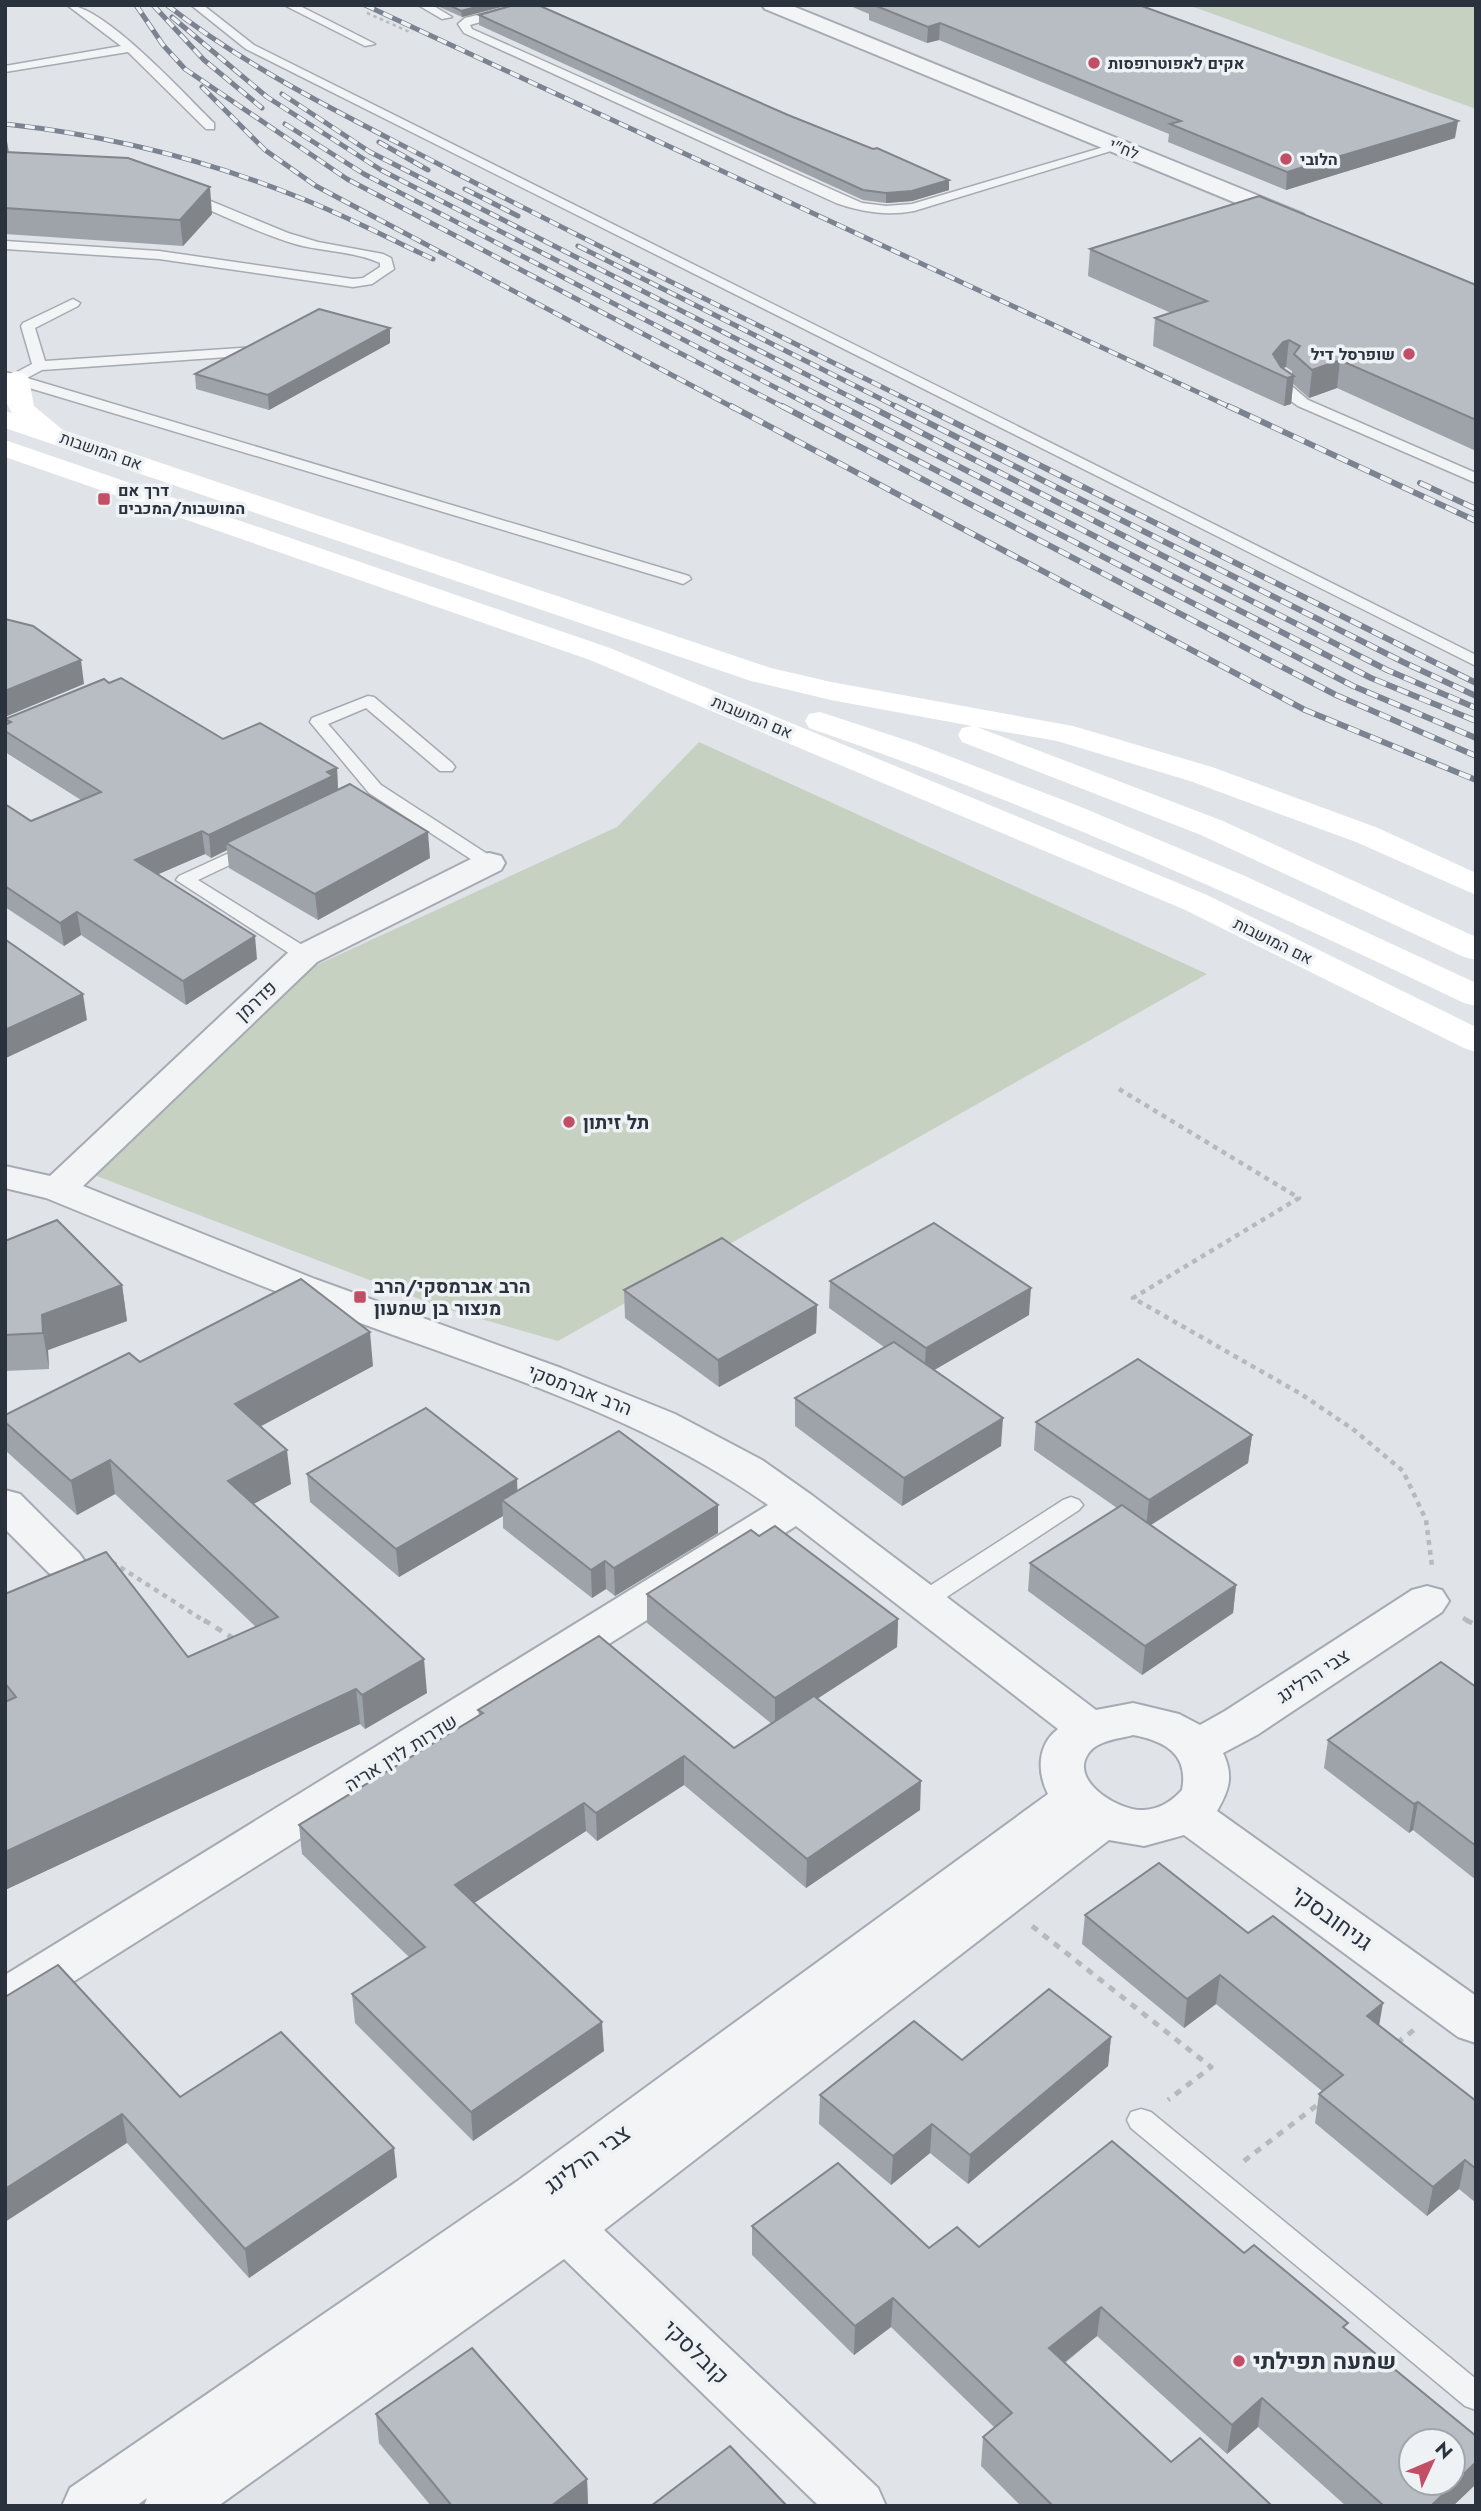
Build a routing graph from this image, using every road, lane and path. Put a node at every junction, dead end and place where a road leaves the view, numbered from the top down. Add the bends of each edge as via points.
1 (72, 5) edge
2 (196, 5) edge
3 (289, 5) edge
4 (423, 5) edge
5 (535, 5) edge
6 (772, 5) edge
7 (363, 11) dead end
8 (446, 17) dead end
9 (412, 33) dead end
10 (369, 44) dead end
11 (131, 48) junction
12 (5, 69) edge
13 (210, 125) dead end
14 (1118, 147) junction
15 (176, 191) edge
16 (1314, 227) edge
17 (5, 245) edge
18 (72, 303) dead end
19 (256, 351) edge
20 (39, 366) junction
21 (1287, 374) edge
22 (9, 380) edge
23 (5, 419) edge
24 (1369, 419) dead end
25 (64, 438) junction
26 (5, 448) edge
27 (1476, 466) edge
28 (1476, 479) edge
29 (682, 579) dead end
30 (600, 654) junction
31 (1476, 661) edge
32 (831, 691) junction
33 (446, 767) dead end
34 (274, 837) edge
35 (489, 863) joint
36 (1476, 885) edge
37 (1476, 950) edge
38 (305, 955) junction
39 (1476, 996) edge
40 (1476, 1041) edge
41 (1119, 1089) dead end
42 (5, 1177) edge
43 (58, 1189) junction
44 (301, 1288) junction
45 (252, 1312) edge
46 (5, 1504) edge
47 (1071, 1505) dead end
48 (798, 1506) junction
49 (64, 1563) joint
50 (1427, 1601) joint
51 (922, 1602) junction
52 (238, 1642) edge
53 (1088, 1728) junction
54 (1196, 1747) junction
55 (1089, 1809) junction
56 (1188, 1814) junction
57 (999, 1899) junction
58 (5, 2000) edge
59 (1462, 2013) edge
60 (1385, 2052) edge
61 (1323, 2101) edge
62 (1141, 2120) joint
63 (1216, 2182) junction
64 (550, 2213) junction
65 (1476, 2397) edge
66 (90, 2506) edge
67 (172, 2506) edge
68 (858, 2506) edge

1 - 11 lane
2 - 31 lane via 250,47
3 - 10 lane
4 - 8 lane
5 - 14 lane via 464,24 480,37 859,207 900,210
6 - 14 street, לח"י
7 - 9 path
11 - 12 lane
11 - 13 lane
14 - 16 street, לח"י
15 - 17 lane via 292,239 376,255 386,261 387,269 353,284 159,256
18 - 20 lane via 28,326
19 - 20 lane
20 - 22 lane
21 - 28 lane via 1280,382 1284,390 1303,403
22 - 25 main road via 22,408
22 - 29 lane
23 - 25 main road, אם המושבות
24 - 27 lane
25 - 32 main road, אם המושבות via 714,660
26 - 30 main road, אם המושבות
30 - 39 main road via 885,742 1108,828
30 - 40 main road, אם המושבות via 1195,902
32 - 36 main road, אם המושבות via 1062,733 1188,770 1367,835
32 - 37 main road via 993,741 1212,828
33 - 35 lane via 368,701 318,722 368,792
34 - 38 lane via 186,880
35 - 38 street, פדרמן
38 - 43 street, פדרמן
41 - 50 path via 1299,1198 1133,1298 1301,1394 1403,1471 1426,1520 1432,1573
42 - 43 street, הרב אברמסקי
43 - 44 street, הרב אברמסקי
44 - 45 street
44 - 48 street, הרב אברמסקי via 661,1423 747,1470
46 - 49 street
47 - 51 lane
48 - 51 street, הרב אברמסקי
48 - 58 street, שדרות לוין אריה
49 - 52 path via 95,1551
50 - 54 street, צבי הרלינג via 1241,1723
51 - 53 street, הרב אברמסקי
53 - 54 street via 1133,1719 1157,1723
53 - 55 street via 1064,1752 1061,1768 1064,1784
54 - 56 street via 1206,1764 1208,1782 1203,1799
55 - 56 street via 1126,1826 1170,1823
55 - 57 street, צבי הרלינג
55 - 64 street, צבי הרלינג
56 - 59 street, גניחובסקי
57 - 62 path via 1211,2067
57 - 64 street, צבי הרלינג
59 - 60 path
61 - 63 path
62 - 63 lane
63 - 65 lane
64 - 66 street, צבי הרלינג
64 - 67 street, צבי הרלינג
64 - 68 street, קובלסקי

